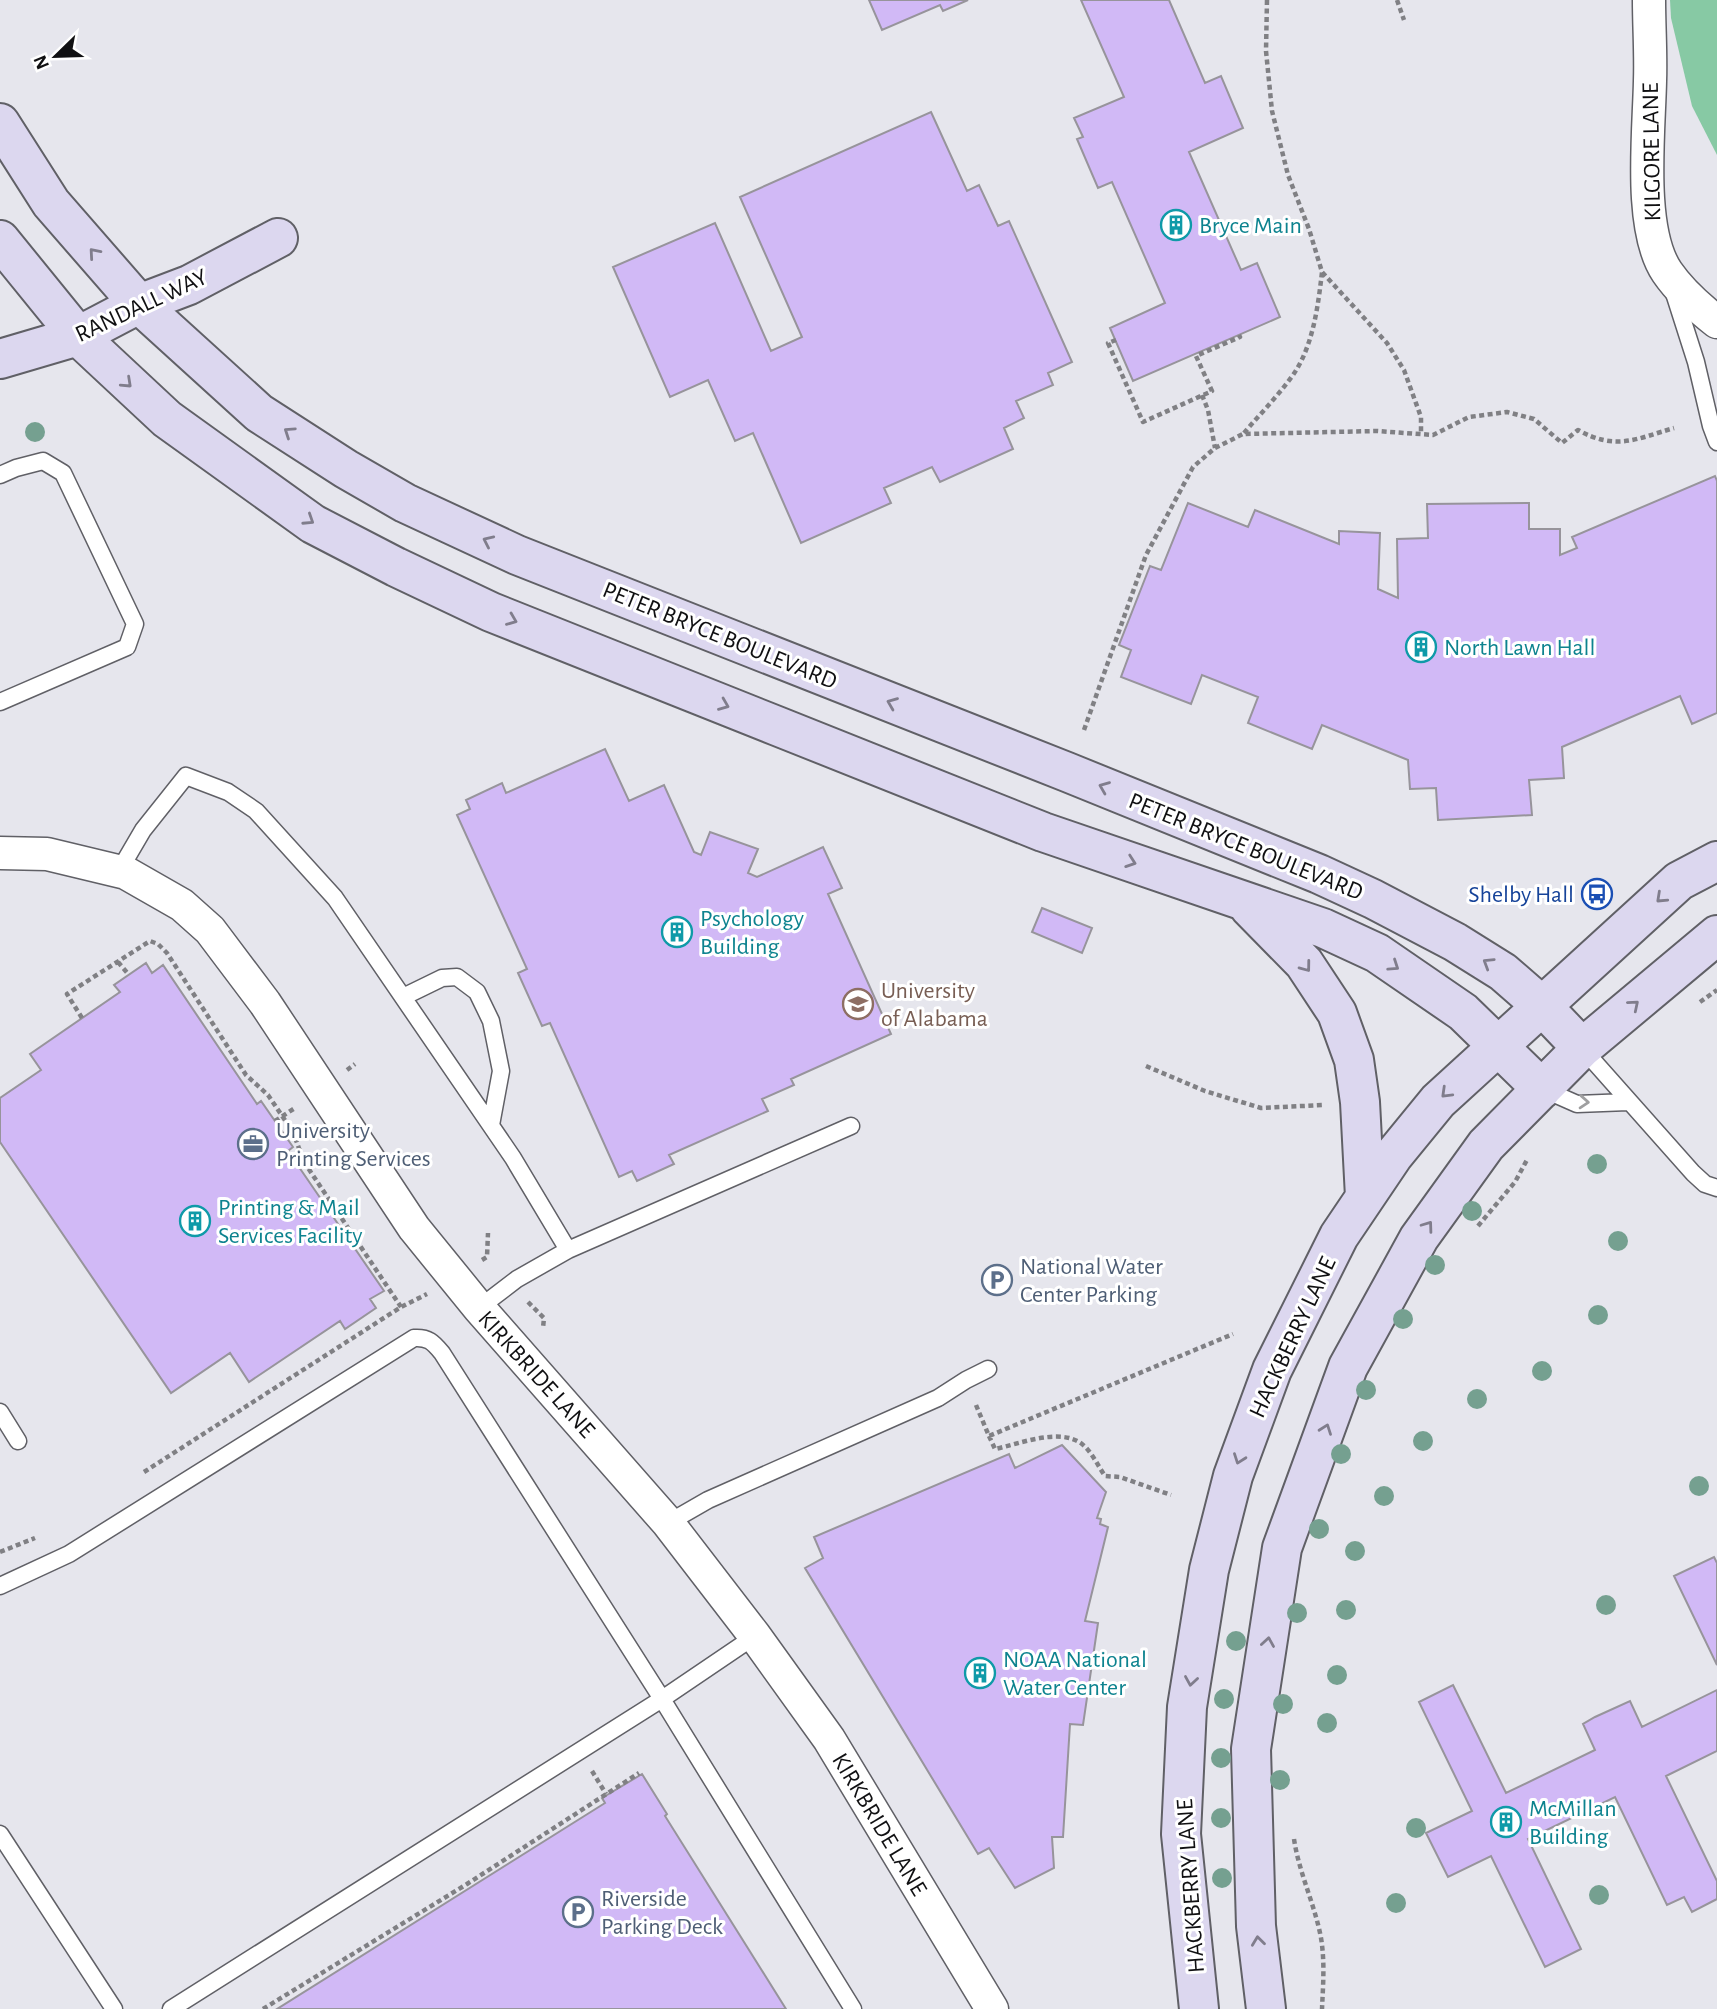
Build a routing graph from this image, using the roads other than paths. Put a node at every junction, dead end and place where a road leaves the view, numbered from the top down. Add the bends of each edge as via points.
1 (1649, 0) edge
2 (0, 123) edge
3 (278, 238) dead end
4 (0, 240) edge
5 (1667, 271) junction
6 (139, 304) junction
7 (1717, 322) edge
8 (78, 336) junction
9 (0, 359) edge
10 (1717, 442) edge
11 (0, 475) edge
12 (0, 702) edge
13 (0, 853) edge
14 (1717, 861) edge
15 (119, 872) junction
16 (1242, 900) junction
17 (1717, 935) edge
18 (403, 997) junction
19 (1541, 1005) junction
20 (1496, 1046) junction
21 (1582, 1048) junction
22 (1542, 1089) junction
23 (1628, 1102) junction
24 (491, 1125) junction
25 (851, 1126) dead end
26 (1717, 1188) edge
27 (1365, 1197) junction
28 (568, 1250) junction
29 (479, 1308) junction
30 (988, 1369) dead end
31 (0, 1412) edge
32 (18, 1441) dead end
33 (668, 1523) junction
34 (0, 1586) edge
35 (755, 1636) junction
36 (663, 1699) junction
37 (0, 1834) edge
38 (114, 2009) edge
39 (171, 2009) edge
40 (853, 2009) edge
41 (992, 2009) edge
42 (1199, 2009) edge
43 (1266, 2009) edge

1 - 5 street, KILGORE LANE via 1648,185 1651,230
6 -> 2 street, PETER BRYCE BOULEVARD via 51,203
3 - 6 street, RANDALL WAY via 189,285
4 - 8 street, PETER BRYCE BOULEVARD
5 - 7 street, KILGORE LANE
5 - 10 lane
6 - 8 street, RANDALL WAY
19 -> 6 street, PETER BRYCE BOULEVARD via 1503,972 1455,942 1320,874 517,555 405,503 259,412
8 - 9 street, RANDALL WAY
8 -> 16 street, PETER BRYCE BOULEVARD via 167,419 212,453 313,524 396,567 491,612 1043,832
11 - 12 lane via 43,461 63,473 135,624 127,647
13 - 15 street, KIRKBRIDE LANE via 47,854
14 -> 19 street, HACKBERRY LANE via 1679,881
15 - 18 lane via 143,830 186,775 228,792 256,811 335,898
15 - 29 street, KIRKBRIDE LANE via 182,905 210,930 265,1003 414,1228
16 -> 20 street, PETER BRYCE BOULEVARD via 1323,928 1377,953 1463,1012
16 -> 27 street via 1304,963 1338,1013 1354,1060
21 -> 17 street
18 - 24 lane
18 - 24 lane via 442,978 457,977 477,992 491,1021 501,1071
19 - 20 street, HACKBERRY LANE
19 - 21 street, PETER BRYCE BOULEVARD
20 - 22 street, PETER BRYCE BOULEVARD
20 -> 27 street, HACKBERRY LANE via 1438,1101
21 - 22 street
21 - 23 lane
22 -> 23 lane via 1577,1104
43 -> 22 street via 1256,1926 1251,1749 1282,1548 1348,1367 1419,1238 1486,1145
23 - 26 lane via 1693,1173
24 - 28 lane
25 - 28 lane
27 -> 42 street, HACKBERRY LANE via 1339,1236 1272,1370 1233,1476 1209,1570 1187,1707 1181,1834
28 - 29 lane via 517,1279
29 - 33 street, KIRKBRIDE LANE
30 - 33 lane via 938,1398 708,1500
31 - 32 lane
33 - 35 street, KIRKBRIDE LANE
34 - 36 lane via 69,1554 414,1338 424,1338 442,1353
35 - 36 lane
35 - 41 street, KIRKBRIDE LANE via 829,1739
36 - 39 lane
36 - 40 lane
37 - 38 lane

